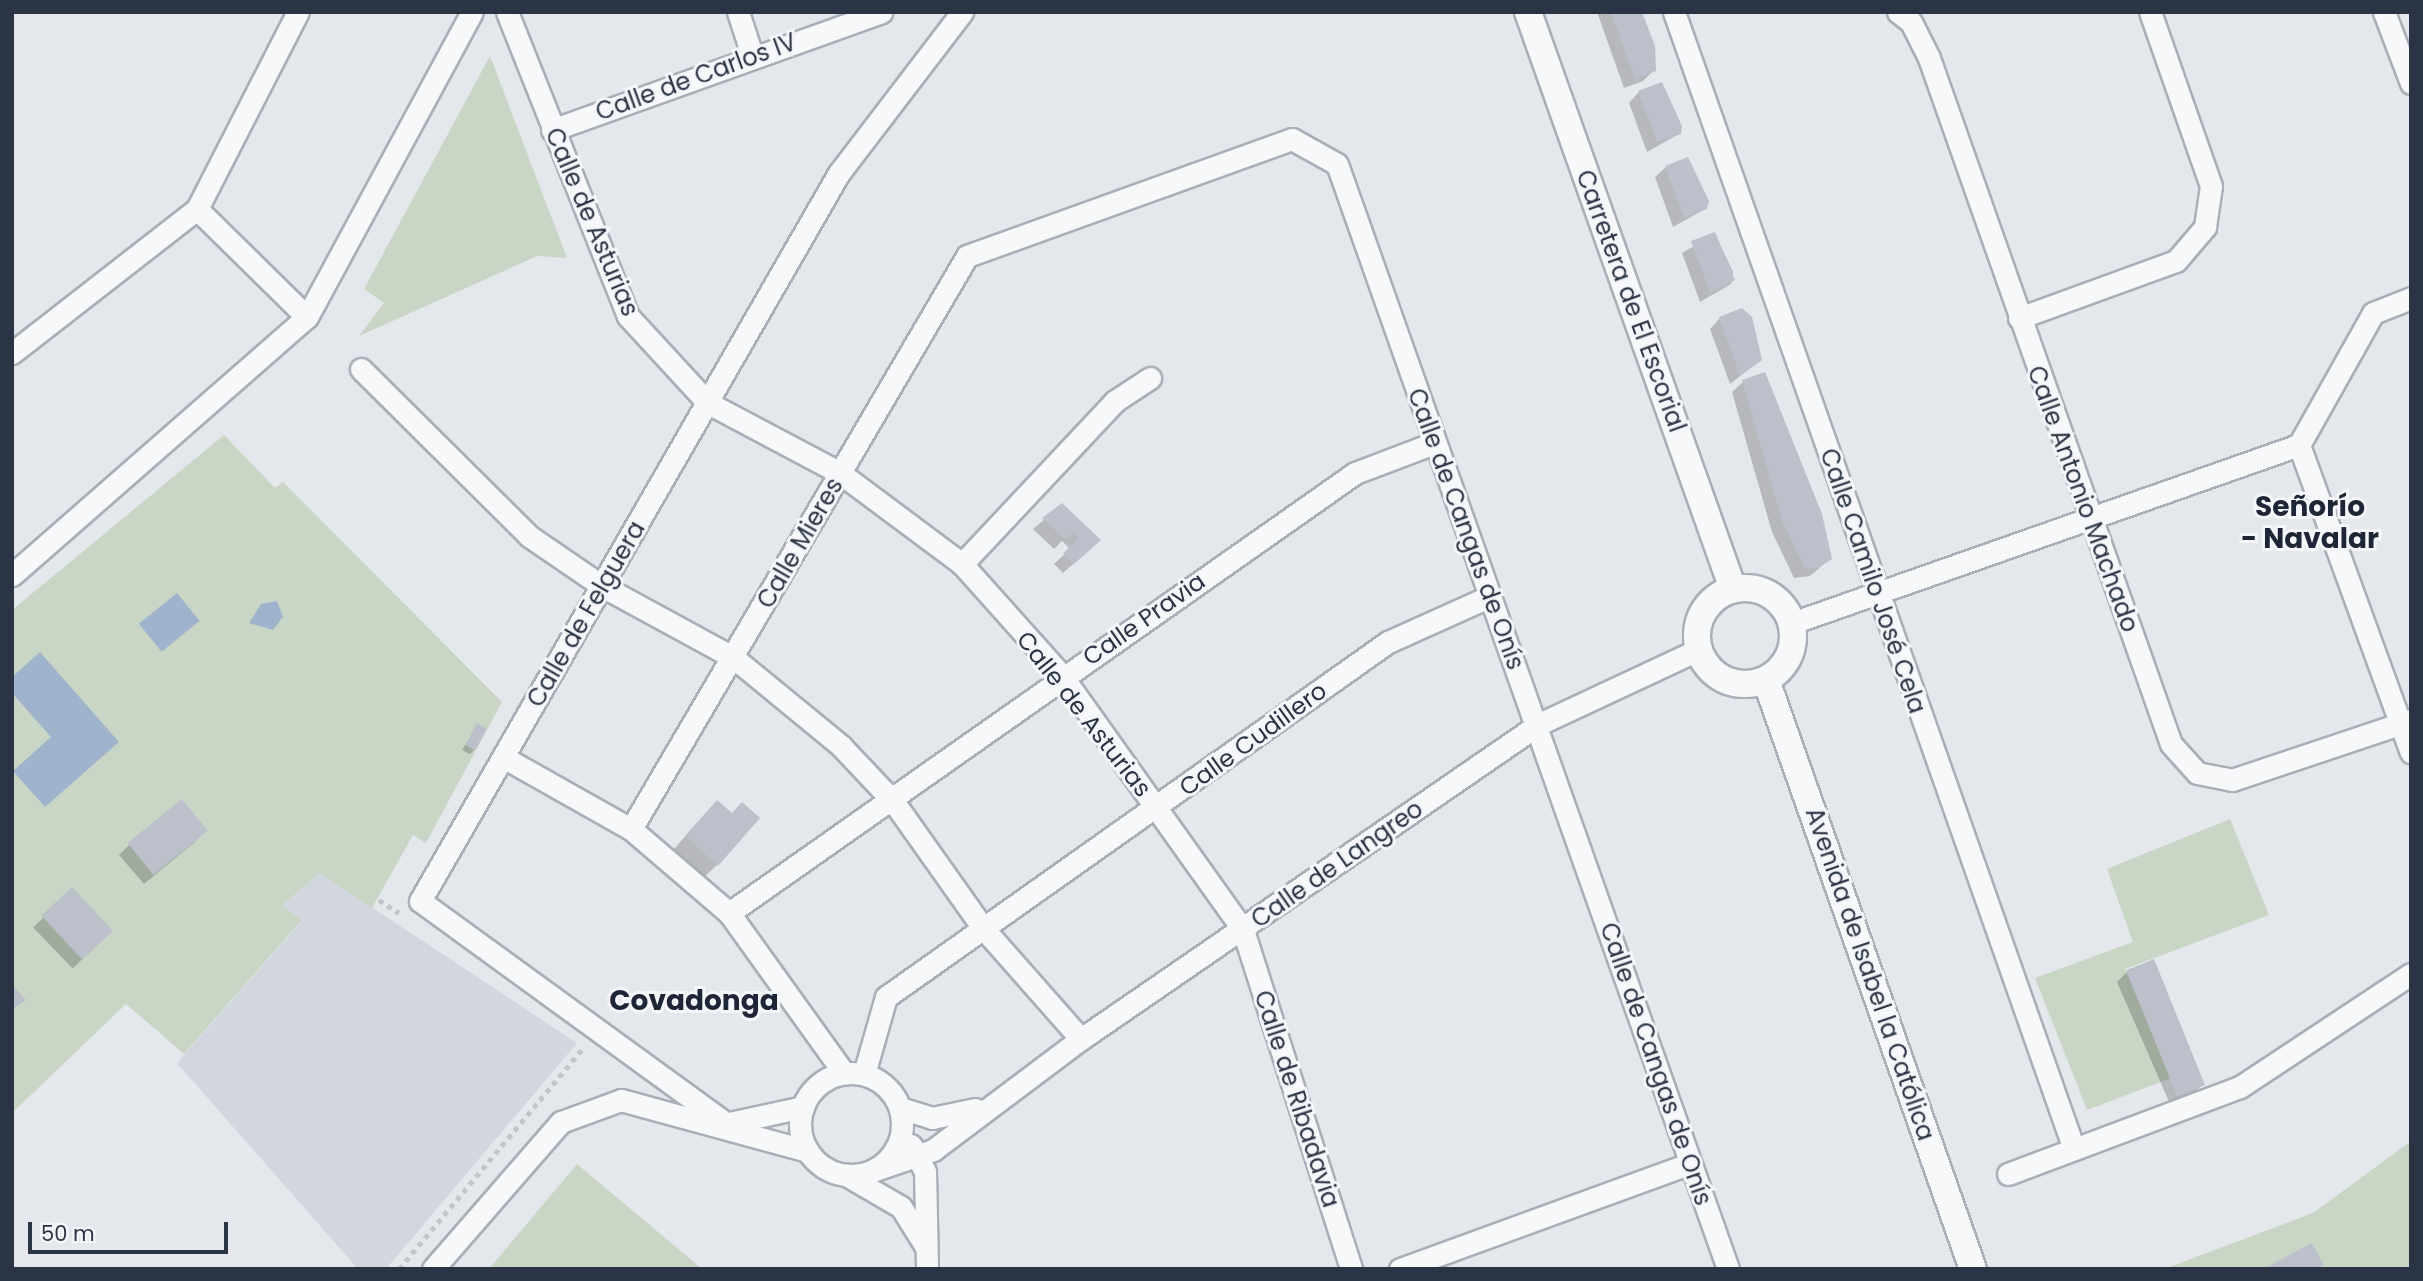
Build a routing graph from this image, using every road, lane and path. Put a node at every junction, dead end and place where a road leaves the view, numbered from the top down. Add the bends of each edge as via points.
1 (298, 12) edge
2 (472, 12) edge
3 (507, 12) edge
4 (738, 12) edge
5 (881, 12) edge
6 (962, 12) edge
7 (1528, 12) edge
8 (1674, 12) edge
9 (1898, 12) edge
10 (2150, 12) edge
11 (2385, 12) edge
12 (752, 55) junction
13 (2411, 83) edge
14 (552, 130) junction
15 (197, 209) junction
16 (967, 256) joint
17 (2411, 299) edge
18 (307, 317) junction
19 (2019, 318) junction
20 (12, 353) edge
21 (361, 369) dead end
22 (1150, 378) dead end
23 (708, 403) junction
24 (1433, 443) junction
25 (2300, 444) junction
26 (840, 473) junction
27 (2089, 518) junction
28 (962, 564) junction
29 (12, 575) edge
30 (602, 586) junction
31 (1733, 589) junction
32 (1877, 591) junction
33 (1488, 597) junction
34 (1792, 624) junction
35 (1698, 650) junction
36 (734, 658) junction
37 (1062, 676) junction
38 (1766, 680) junction
39 (2406, 722) edge
40 (1539, 724) junction
41 (2411, 752) edge
42 (503, 757) junction
43 (893, 801) junction
44 (1157, 808) junction
45 (631, 829) junction
46 (379, 900) dead end
47 (729, 913) junction
48 (413, 922) dead end
49 (983, 928) junction
50 (1243, 930) junction
51 (2411, 974) edge
52 (581, 1035) dead end
53 (1080, 1040) junction
54 (854, 1073) junction
55 (990, 1103) junction
56 (803, 1107) junction
57 (902, 1117) junction
58 (727, 1124) junction
59 (956, 1131) junction
60 (2074, 1149) junction
61 (808, 1151) junction
62 (916, 1155) junction
63 (1689, 1164) junction
64 (872, 1171) junction
65 (2008, 1174) dead end
66 (845, 1175) junction
67 (927, 1200) junction
68 (927, 1259) edge
69 (399, 1269) edge
70 (433, 1269) edge
71 (1351, 1269) edge
72 (1400, 1269) edge
73 (1728, 1269) edge
74 (1973, 1269) edge

1 - 15 street
2 - 18 street
3 - 14 street, Calle de Asturias
4 - 12 street
5 - 12 street, Calle de Carlos IV
6 - 23 street, Calle de Felguera via 839,173
7 - 31 street, Carretera de El Escorial
8 - 32 street, Calle Camilo José Cela
9 - 19 street, Calle Antonio Machado via 1911,22 1929,58
10 - 19 street via 2211,186 2205,227 2176,261
11 - 13 street
12 - 14 street, Calle de Carlos IV
14 - 23 street, Calle de Asturias via 628,316
15 - 18 street
15 - 20 street
16 - 24 street, Calle de Cangas de Onís via 1292,139 1337,164
16 - 26 street, Calle Mieres
17 - 25 street via 2373,313
18 - 29 street
19 - 27 street, Calle Antonio Machado
21 - 30 street via 529,536
22 - 28 street via 1115,401
23 - 26 street, Calle de Asturias
23 - 30 street, Calle de Felguera
24 - 33 street, Calle de Cangas de Onís
24 - 37 street, Calle Pravia via 1355,473
25 - 27 street
25 - 39 street
26 - 28 street, Calle de Asturias
26 - 36 street, Calle Mieres
27 - 32 street
27 - 39 street, Calle Antonio Machado via 2171,744 2197,773 2232,780
28 - 37 street, Calle de Asturias
30 - 36 street
30 - 42 street, Calle de Felguera
31 - 34 street via 1776,598
31 - 35 street via 1703,612
32 - 34 street
32 - 60 street, Calle Camilo José Cela
33 - 40 street, Calle de Cangas de Onís
33 - 44 street, Calle Cudillero via 1388,642
34 - 38 street via 1789,656
35 - 38 street via 1718,676 1733,683
35 - 40 street, Calle de Langreo
36 - 43 street via 841,746
36 - 45 street, Calle Mieres
37 - 43 street, Calle Pravia
37 - 44 street, Calle de Asturias
38 - 74 street, Avenida de Isabel la Católica
39 - 41 street
40 - 50 street, Calle de Langreo
40 - 63 street, Calle de Cangas de Onís
42 - 45 street
42 - 58 street, Calle de Felguera via 420,901
43 - 47 street, Calle Pravia
43 - 49 street
44 - 49 street, Calle Cudillero
44 - 50 street, Calle de Asturias
45 - 47 street
46 - 48 path
47 - 54 street
49 - 53 street
49 - 54 street, Calle Cudillero via 886,998
50 - 53 street, Calle de Langreo
50 - 71 street, Calle de Ribadavia
51 - 60 street via 2240,1087
52 - 69 path via 583,1048
53 - 55 street, Calle de Langreo
54 - 56 street via 818,1084
54 - 57 street via 892,1092
55 - 57 street via 932,1118
55 - 59 street, Calle de Langreo
56 - 58 street
56 - 61 street
57 - 62 street
57 - 64 street via 893,1153
58 - 61 street
58 - 70 street via 621,1100 561,1122
59 - 62 street
59 - 67 street via 936,1158
60 - 65 street
61 - 66 street
62 - 64 street
62 - 67 street
63 - 72 street
63 - 73 street, Calle de Cangas de Onís
64 - 66 street
66 - 68 street via 901,1207
67 - 68 street

